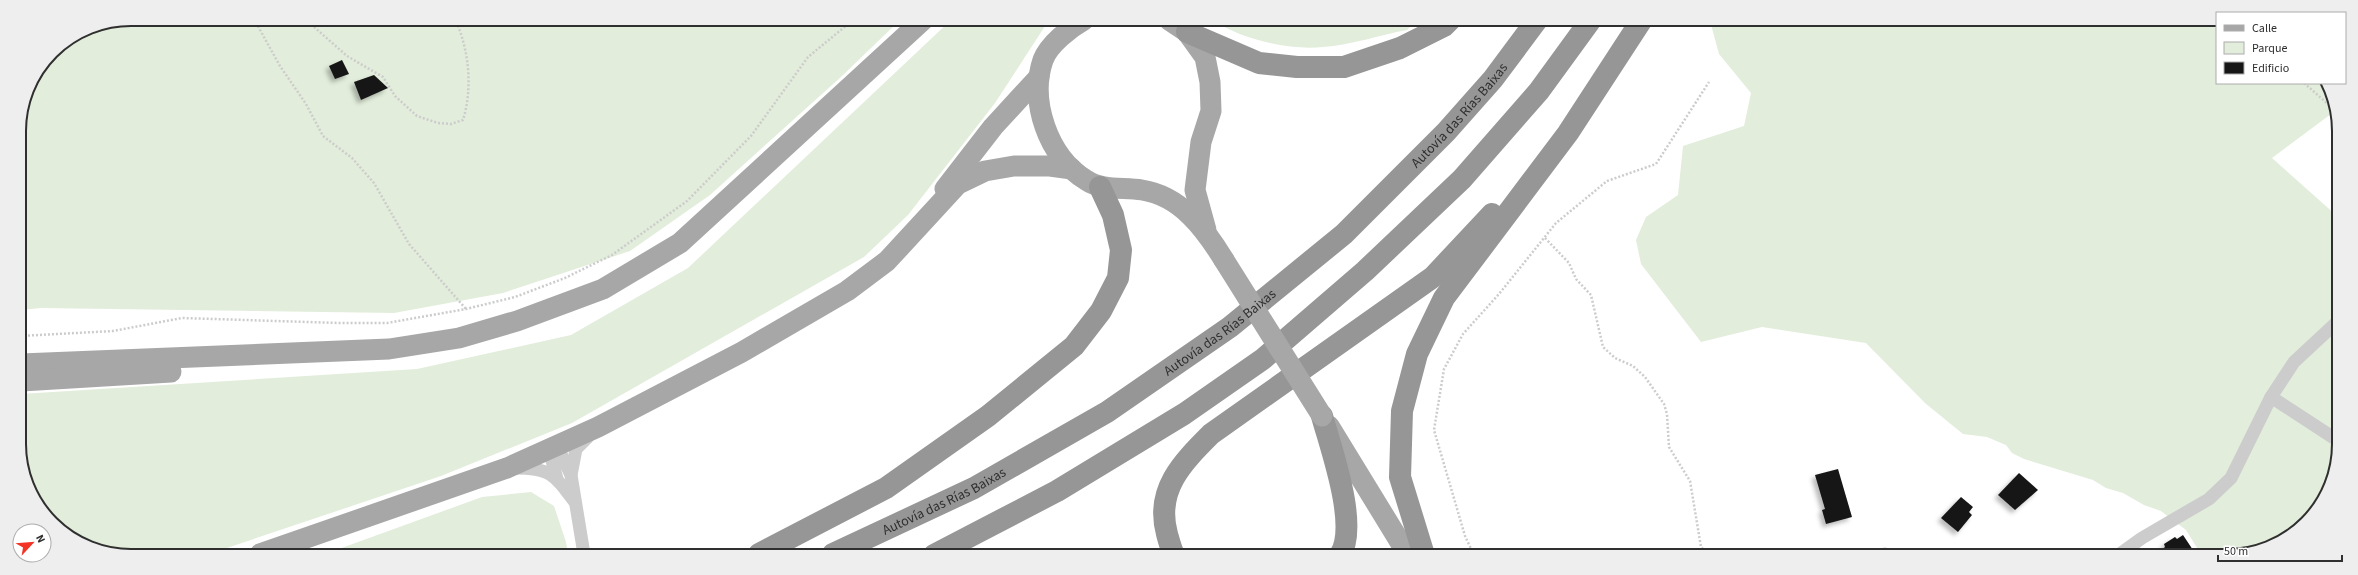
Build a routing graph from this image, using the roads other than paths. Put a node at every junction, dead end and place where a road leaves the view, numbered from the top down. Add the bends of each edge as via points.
1 (916, 26) edge
2 (1074, 26) edge
3 (1178, 26) edge
4 (1444, 26) edge
5 (1533, 26) edge
6 (1586, 26) edge
7 (1638, 26) edge
8 (1040, 77) junction
9 (1568, 133) junction
10 (1072, 169) junction
11 (1100, 187) junction
12 (929, 214) junction
13 (1206, 230) junction
14 (2332, 327) edge
15 (267, 355) junction
16 (26, 364) edge
17 (26, 381) edge
18 (2271, 397) junction
19 (1322, 416) junction
20 (598, 427) junction
21 (2332, 437) edge
22 (552, 447) junction
23 (507, 468) junction
24 (571, 474) junction
25 (557, 479) junction
26 (575, 502) junction
27 (274, 549) edge
28 (583, 549) edge
29 (769, 549) edge
30 (844, 549) edge
31 (945, 549) edge
32 (1172, 549) edge
33 (1344, 549) edge
34 (1404, 549) edge
35 (1422, 549) edge
36 (2127, 549) edge

1 - 15 main road via 680,243 603,289 517,321 459,338 389,349
2 - 8 main road via 1067,30 1044,58
3 - 4 highway via 1216,46 1259,63 1297,67 1344,67 1400,48
3 - 13 main road via 1205,57 1210,82 1211,111 1201,142 1195,190
5 - 30 highway, Autovía das Rías Baixas via 1493,79 1446,132 1344,234 1230,327 1107,412 974,488
6 - 31 highway via 1539,91 1462,179 1365,270 1264,359 1184,414 1064,487
7 - 9 highway
8 - 10 main road via 1040,114 1054,145
8 - 12 main road via 993,127 950,181
9 - 32 highway via 1433,277 1211,434 1188,457 1169,483 1162,518
9 - 35 highway via 1444,298 1417,354 1402,412 1400,478
10 - 11 main road via 1086,181
10 - 12 main road via 1014,166 985,171 958,184
11 - 13 main road via 1142,190 1161,195 1183,208
11 - 29 highway via 1113,215 1121,250 1118,278 1101,310 1074,346 988,416 886,488
12 - 20 main road via 887,261 847,291 742,352
13 - 19 main road, bridge
14 - 18 street via 2294,362
15 - 16 main road
15 - 17 main road via 162,373
18 - 21 street
18 - 36 street via 2231,478 2209,498
19 - 33 highway via 1346,506
19 - 34 main road
20 - 22 main road
20 - 24 street via 576,449
22 - 23 main road
22 - 24 street via 560,452
22 - 25 street via 551,457
23 - 25 street via 538,468
23 - 27 main road
24 - 26 street
25 - 26 street
26 - 28 street

